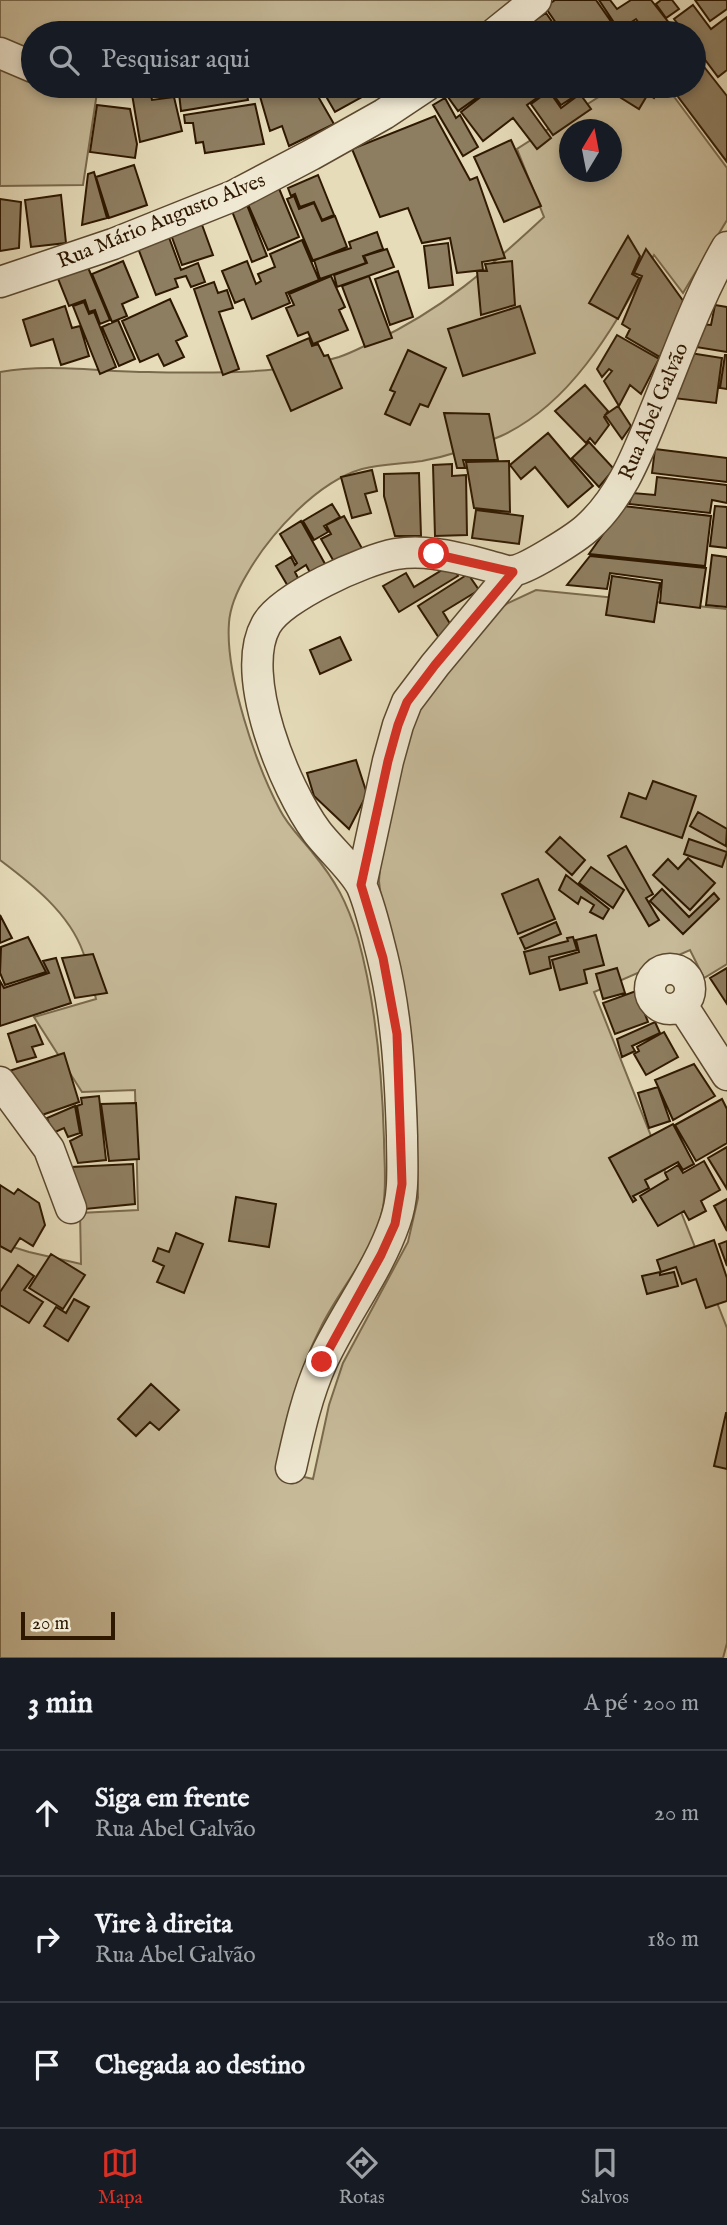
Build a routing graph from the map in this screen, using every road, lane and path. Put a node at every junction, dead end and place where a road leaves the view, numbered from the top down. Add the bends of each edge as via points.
1 (536, 0) edge
2 (510, 21) edge
3 (0, 53) edge
4 (21, 62) edge
5 (408, 98) edge
6 (727, 247) edge
7 (0, 282) edge
8 (513, 572) junction
9 (361, 885) junction
10 (682, 1005) dead end
11 (727, 1075) edge
12 (0, 1083) edge
13 (71, 1208) dead end
14 (291, 1468) dead end

1 - 2 street
3 - 4 street
5 - 7 street, Rua Mário Augusto Alves via 311,156 233,195
6 - 8 street, Rua Abel Galvão via 617,492 587,528
8 - 9 street, Rua Abel Galvão via 407,702 388,761
8 - 9 street, Rua Abel Galvão via 434,554 397,554 353,567 308,591 266,624 257,676 278,758 307,817
9 - 14 street, Rua Abel Galvão via 383,958 397,1034 400,1203 381,1255 322,1362 304,1409
10 - 11 street
12 - 13 street via 49,1149

